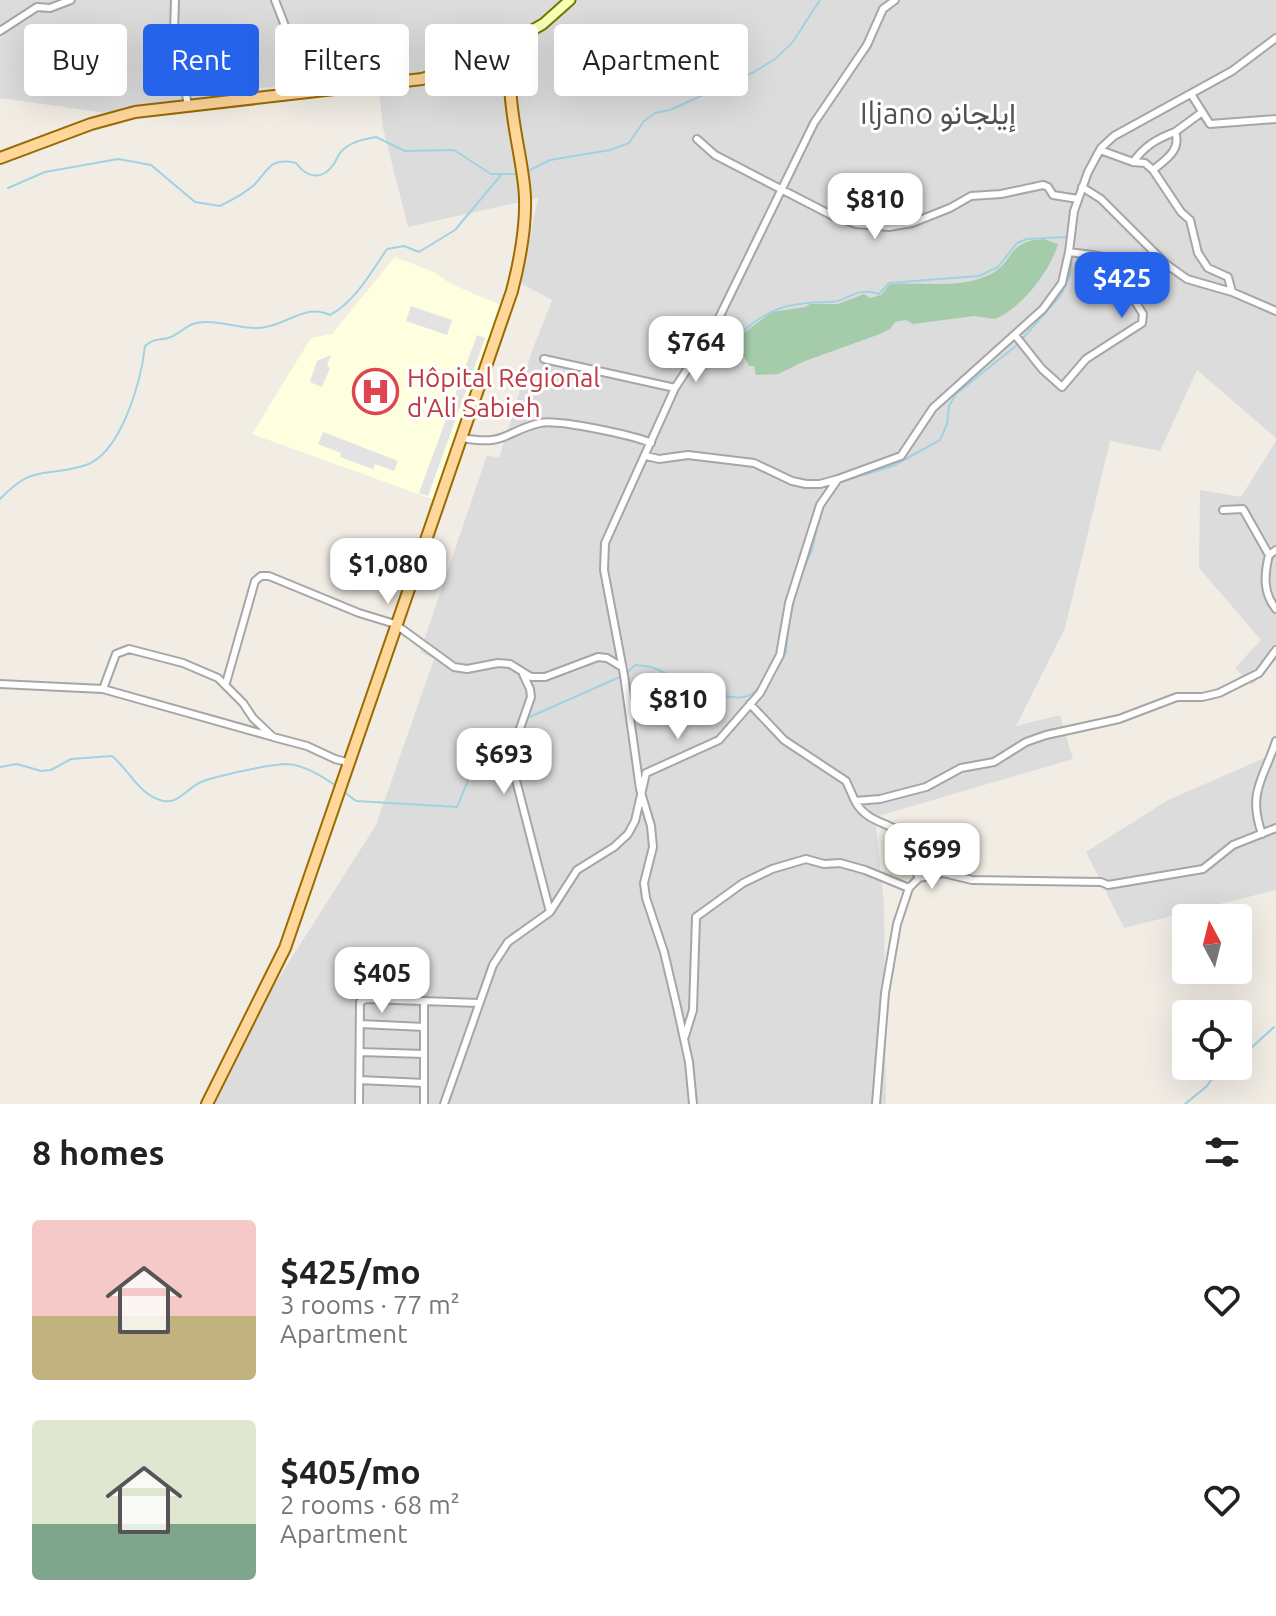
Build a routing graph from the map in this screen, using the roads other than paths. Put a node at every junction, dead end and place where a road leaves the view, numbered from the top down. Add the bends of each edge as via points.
1 (71, 0) edge
2 (175, 0) edge
3 (570, 0) edge
4 (895, 0) edge
5 (278, 1) edge
6 (286, 24) edge
7 (538, 27) edge
8 (0, 31) edge
9 (1276, 38) edge
10 (1191, 94) junction
11 (275, 95) edge
12 (511, 96) edge
13 (188, 105) junction
14 (1201, 113) junction
15 (1276, 119) edge
16 (1175, 132) junction
17 (697, 139) dead end
18 (1100, 150) junction
19 (0, 158) edge
20 (1133, 162) junction
21 (1153, 170) junction
22 (782, 187) junction
23 (1082, 187) junction
24 (1078, 199) junction
25 (1069, 252) junction
26 (1232, 292) junction
27 (1276, 311) edge
28 (1015, 335) junction
29 (544, 359) dead end
30 (675, 388) junction
31 (462, 438) junction
32 (651, 443) junction
33 (646, 456) junction
34 (838, 479) junction
35 (1223, 510) dead end
36 (1276, 550) edge
37 (1269, 555) junction
38 (1276, 609) edge
39 (395, 624) junction
40 (1276, 650) edge
41 (622, 667) junction
42 (521, 671) junction
43 (226, 683) junction
44 (0, 684) edge
45 (103, 689) junction
46 (750, 704) junction
47 (273, 737) junction
48 (1276, 741) edge
49 (350, 763) junction
50 (640, 789) junction
51 (855, 801) junction
52 (1276, 828) edge
53 (1262, 834) junction
54 (919, 878) junction
55 (909, 888) junction
56 (550, 912) junction
57 (424, 1001) junction
58 (479, 1003) junction
59 (360, 1024) junction
60 (424, 1027) junction
61 (684, 1040) junction
62 (360, 1052) junction
63 (424, 1054) junction
64 (359, 1080) junction
65 (424, 1083) junction
66 (207, 1104) edge
67 (359, 1104) edge
68 (424, 1104) edge
69 (444, 1104) edge
70 (693, 1104) edge
71 (876, 1104) edge

1 - 8 street via 37,7
2 - 13 street via 174,34
3 - 7 main road
4 - 22 street via 883,9 867,45 814,123
5 - 6 street
9 - 10 street
10 - 14 street
10 - 18 street via 1114,136
11 - 13 main road
12 - 31 main road via 524,181 519,264
13 - 19 main road via 119,115
14 - 15 street via 1210,124
14 - 16 street
16 - 20 street via 1155,140
16 - 21 street via 1175,150
17 - 22 street via 715,155
18 - 20 street
18 - 23 street
20 - 21 street
21 - 26 street via 1190,220 1198,253 1208,268 1228,277
22 - 24 street via 835,217 877,227 912,223 971,196 1043,185 1053,195
22 - 30 street via 714,328
23 - 24 street
23 - 26 street via 1187,279
24 - 25 street
25 - 28 street via 1062,283
25 - 28 street via 1111,263 1143,314 1142,323 1086,359 1062,387
26 - 27 street
28 - 34 street via 933,408 901,456
29 - 30 street
30 - 32 street
31 - 32 street via 486,443 545,422
31 - 39 main road
32 - 33 street
33 - 34 street via 754,463 806,484
33 - 41 street via 603,553
34 - 46 street via 820,505 795,579 780,655
35 - 37 street via 1243,509
36 - 37 street
37 - 38 street via 1267,595
39 - 42 street via 454,667 498,663
39 - 43 street via 261,576 255,581
39 - 49 main road
40 - 51 street via 1259,673 1219,693 1177,697 1119,719 1046,735 994,762 961,768 926,787
41 - 42 street via 598,657 545,677
41 - 50 street
42 - 56 street via 531,697 510,757
43 - 45 street via 183,663 129,649 116,654
43 - 47 street
44 - 45 street
45 - 47 street
46 - 50 street via 719,740 646,773
46 - 51 street via 784,740 846,781
47 - 49 street
48 - 53 street via 1256,795 1255,815
49 - 66 main road via 285,948
50 - 56 street via 628,834 577,870
50 - 61 street via 653,847 645,871 646,898
51 - 54 street via 861,812 909,838 910,861
52 - 53 street
53 - 54 street via 1233,845 1205,868 1108,885 972,880 943,873
54 - 55 street
55 - 61 street via 865,870 806,859 743,883 696,917 693,1010
55 - 71 street via 885,993
56 - 58 street via 508,942
57 - 58 street
57 - 59 street via 366,999 360,1002
57 - 60 street
58 - 69 street
59 - 60 street
59 - 62 street
60 - 63 street
61 - 70 street
62 - 63 street
62 - 64 street
63 - 65 street
64 - 65 street
64 - 67 street
65 - 68 street

